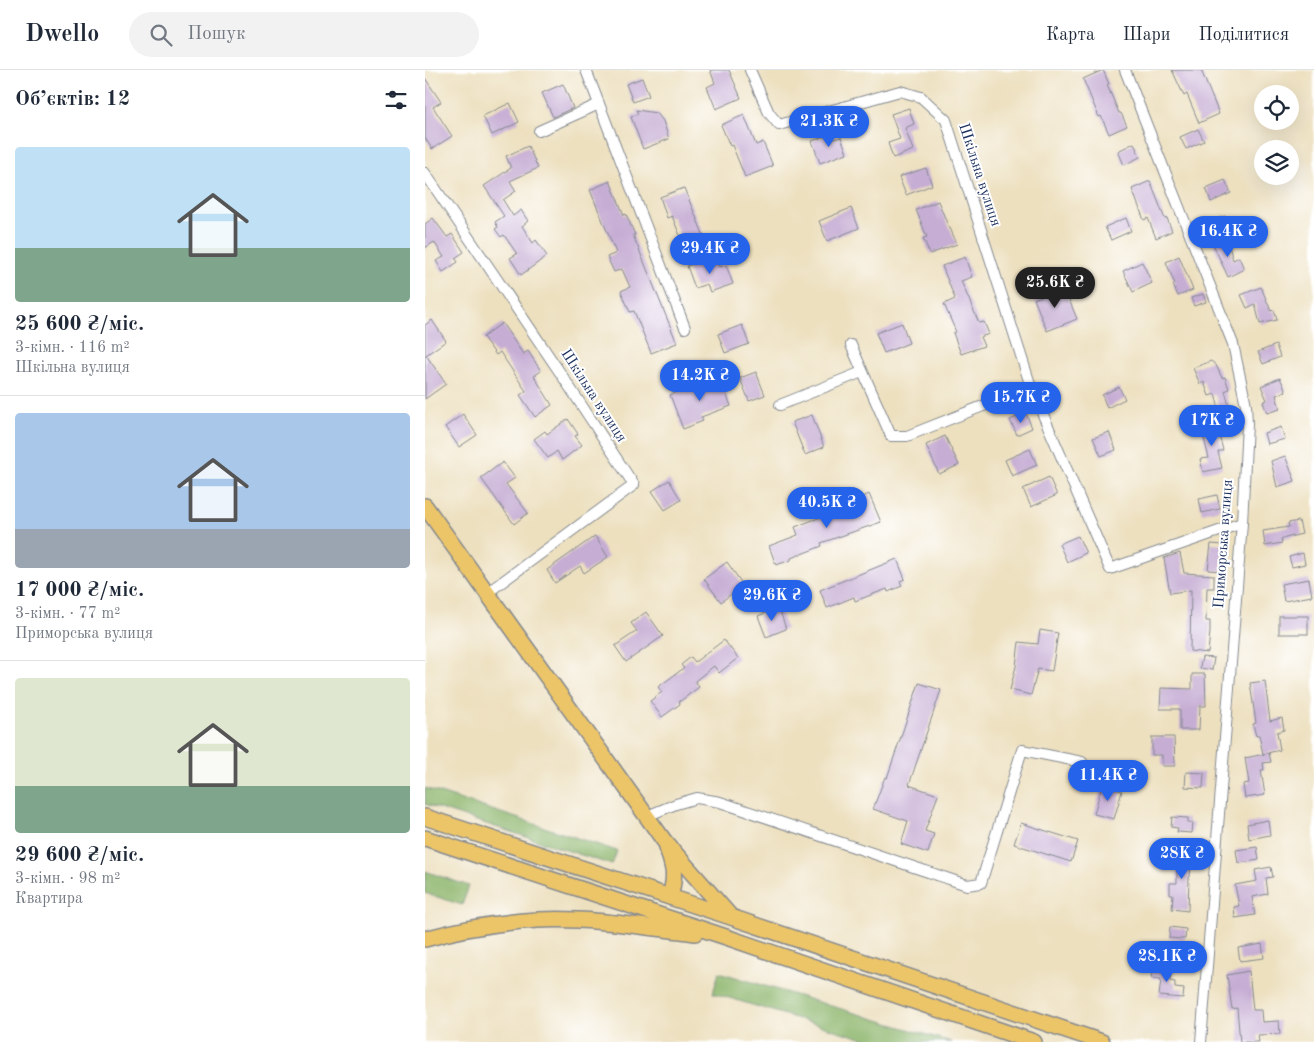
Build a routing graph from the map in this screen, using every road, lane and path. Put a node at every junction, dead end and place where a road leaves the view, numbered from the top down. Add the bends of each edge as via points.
1 (586, 70) edge
2 (750, 70) edge
3 (1125, 70) edge
4 (599, 104) junction
5 (539, 131) dead end
6 (425, 173) edge
7 (685, 328) dead end
8 (851, 345) dead end
9 (862, 372) junction
10 (1031, 387) junction
11 (780, 405) dead end
12 (425, 506) edge
13 (1242, 523) junction
14 (487, 593) junction
15 (1082, 762) dead end
16 (647, 816) junction
17 (425, 817) edge
18 (425, 838) edge
19 (665, 842) junction
20 (670, 897) junction
21 (731, 917) junction
22 (726, 937) junction
23 (425, 939) edge
24 (1034, 1042) edge
25 (1102, 1042) edge
26 (1201, 1042) edge

1 - 4 street
2 - 10 street, Шкільна вулиця via 769,113 779,125 899,91 921,96 946,120
3 - 13 street, Приморська вулиця via 1233,344 1247,424
4 - 5 street
4 - 7 street
6 - 14 street, Шкільна вулиця via 634,485
8 - 9 street
9 - 10 street via 891,436 907,436
9 - 11 street
10 - 13 street, Шкільна вулиця via 1110,569
12 - 14 main road
13 - 26 street, Приморська вулиця
14 - 16 main road
15 - 16 street via 1022,750 981,883 967,885 720,802 697,798
16 - 19 main road
17 - 20 main road
18 - 22 main road
19 - 20 main road via 674,872
19 - 21 main road
20 - 21 main road
21 - 25 main road
22 - 23 main road via 591,921 539,920
22 - 24 main road

